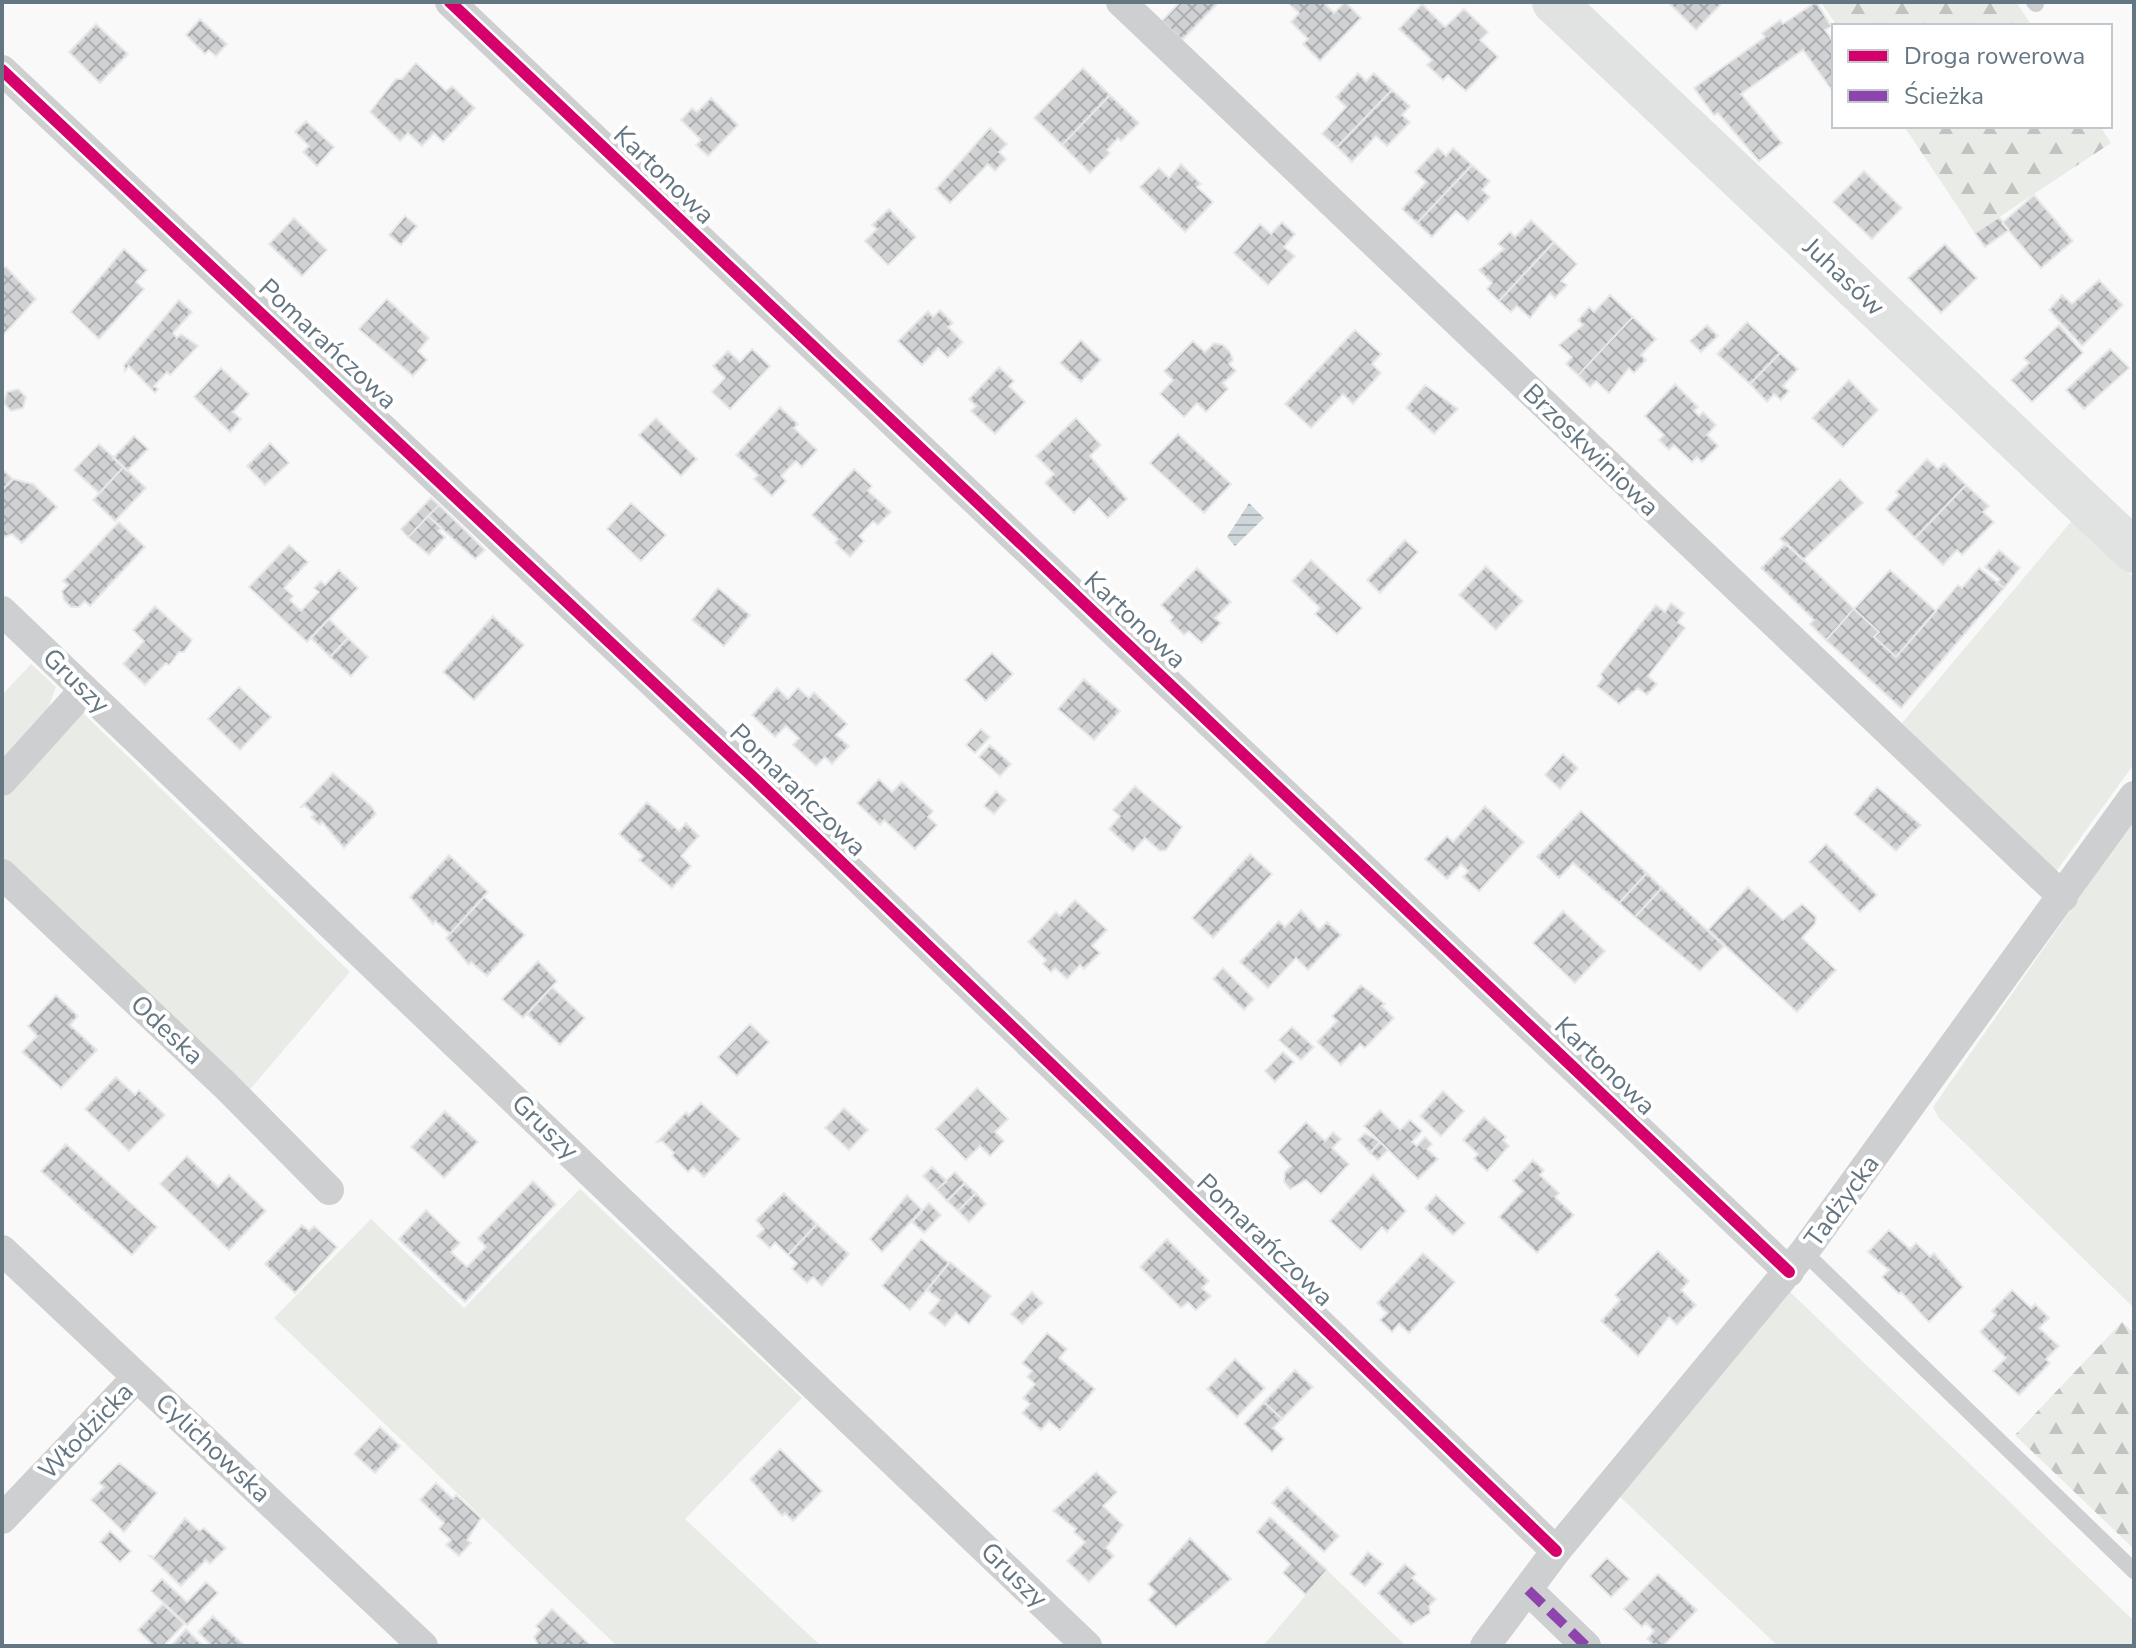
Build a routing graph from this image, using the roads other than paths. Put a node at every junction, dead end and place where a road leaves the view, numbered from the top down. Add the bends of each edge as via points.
1 (450, 2) edge
2 (1121, 2) edge
3 (1554, 2) edge
4 (2, 70) edge
5 (2134, 551) edge
6 (2, 611) edge
7 (84, 690) junction
8 (2, 781) edge
9 (2134, 796) edge
10 (2, 874) edge
11 (2063, 897) junction
12 (329, 1190) dead end
13 (2, 1250) edge
14 (1796, 1262) junction
15 (137, 1377) junction
16 (2, 1519) edge
17 (1556, 1551) junction
18 (2134, 1571) edge
19 (1528, 1590) junction
20 (423, 1646) edge
21 (1087, 1646) edge
22 (1485, 1646) edge
23 (1586, 1646) edge

1 - 14 street, Kartonowa
2 - 11 street, Brzoskwiniowa
3 - 5 street, Juhasów
4 - 17 street, Pomarańczowa via 938,953
6 - 7 street, Gruszy
7 - 8 street
7 - 21 street, Gruszy
9 - 11 street, Tadżycka
10 - 12 street, Odeska
11 - 14 street, Tadżycka
13 - 15 street, Cylichowska
14 - 17 street, Tadżycka
14 - 18 lane, Kartonowa
15 - 16 street, Włodzicka
15 - 20 street, Cylichowska
17 - 19 street, Tadżycka
19 - 22 street, Tadżycka
19 - 23 street

